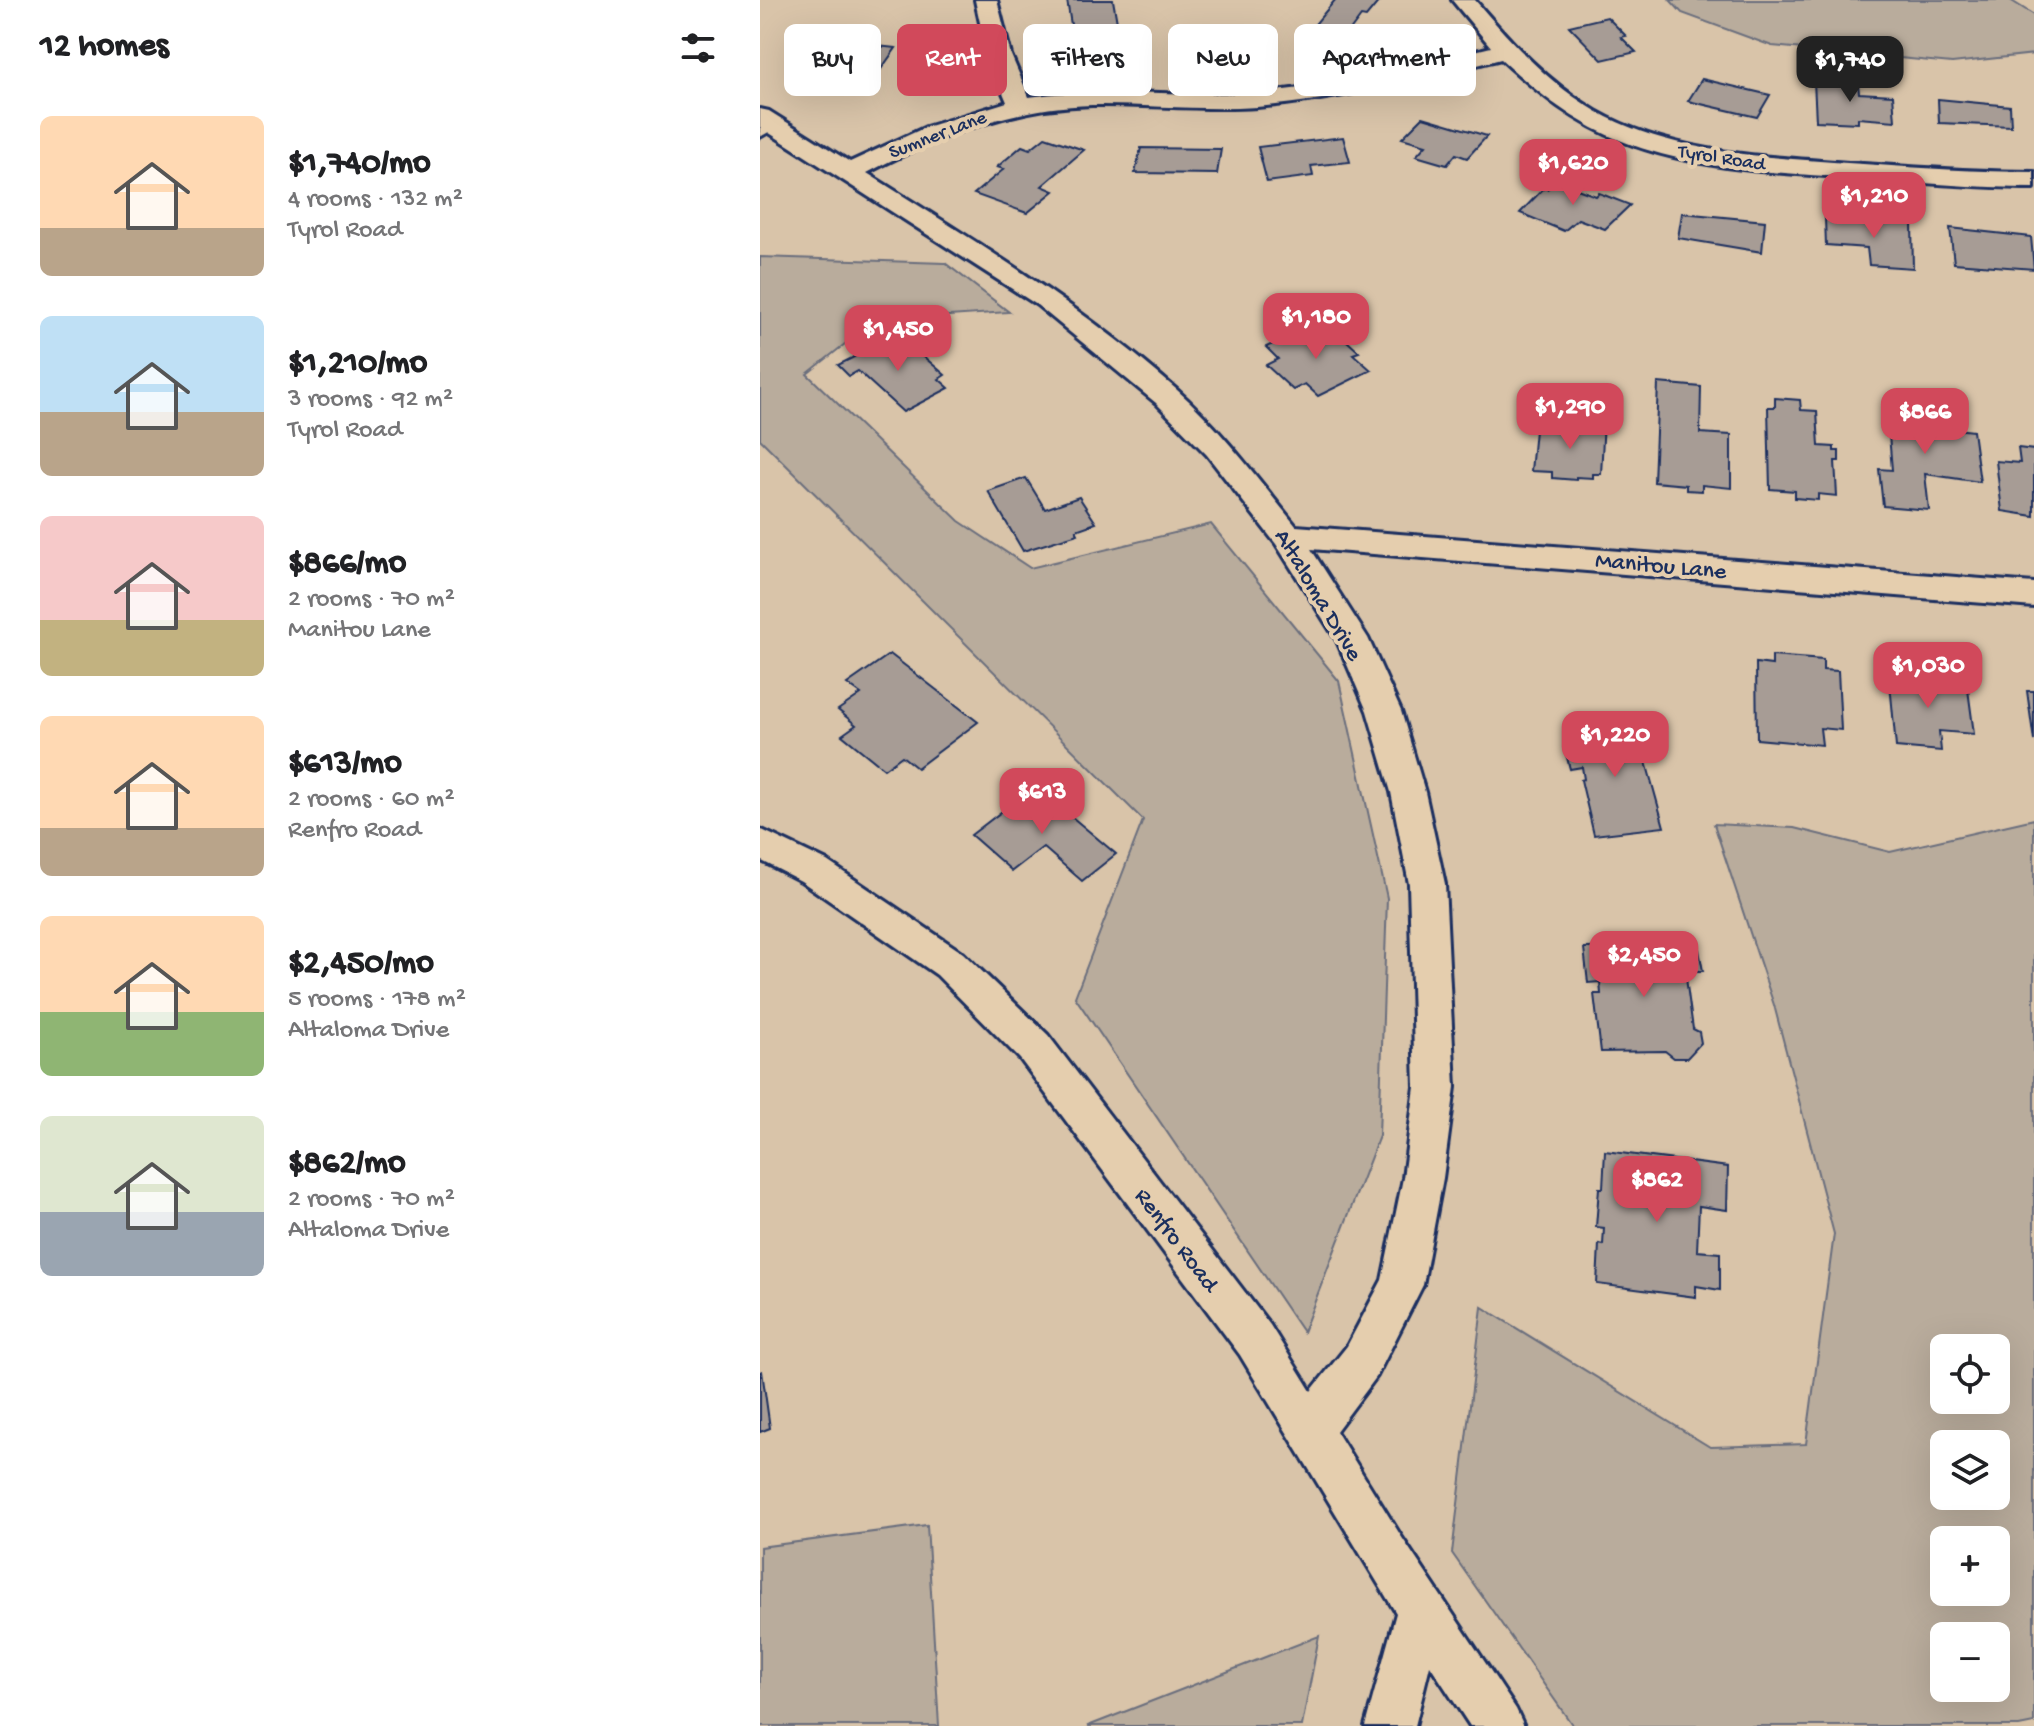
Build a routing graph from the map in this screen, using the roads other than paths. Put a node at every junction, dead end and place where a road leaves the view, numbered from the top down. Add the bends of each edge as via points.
1 (986, 0) edge
2 (1463, 0) edge
3 (1505, 51) junction
4 (1021, 105) junction
5 (765, 125) edge
6 (848, 173) junction
7 (2034, 180) edge
8 (1287, 536) junction
9 (2034, 595) edge
10 (760, 843) edge
11 (1309, 1430) junction
12 (1421, 1609) junction
13 (1390, 1726) edge
14 (1499, 1726) edge

1 - 4 street via 999,55
2 - 3 street, Tyrol Road
3 - 4 street, Sumner Lane via 1379,81 1271,98 1090,98
3 - 7 street, Tyrol Road via 1582,116 1609,130 1679,151 1731,161
4 - 6 street, Sumner Lane via 951,124
5 - 6 street, Altaloma Drive
6 - 8 street, Altaloma Drive via 1090,332 1217,448
8 - 9 street, Manitou Lane
8 - 11 street, Altaloma Drive via 1352,638 1384,711 1408,792 1427,884 1435,1087 1402,1285 1362,1361
10 - 11 street, Renfro Road via 814,871 950,964 1034,1047 1255,1340
11 - 12 street, Renfro Road
12 - 13 street
12 - 14 street, Renfro Road

